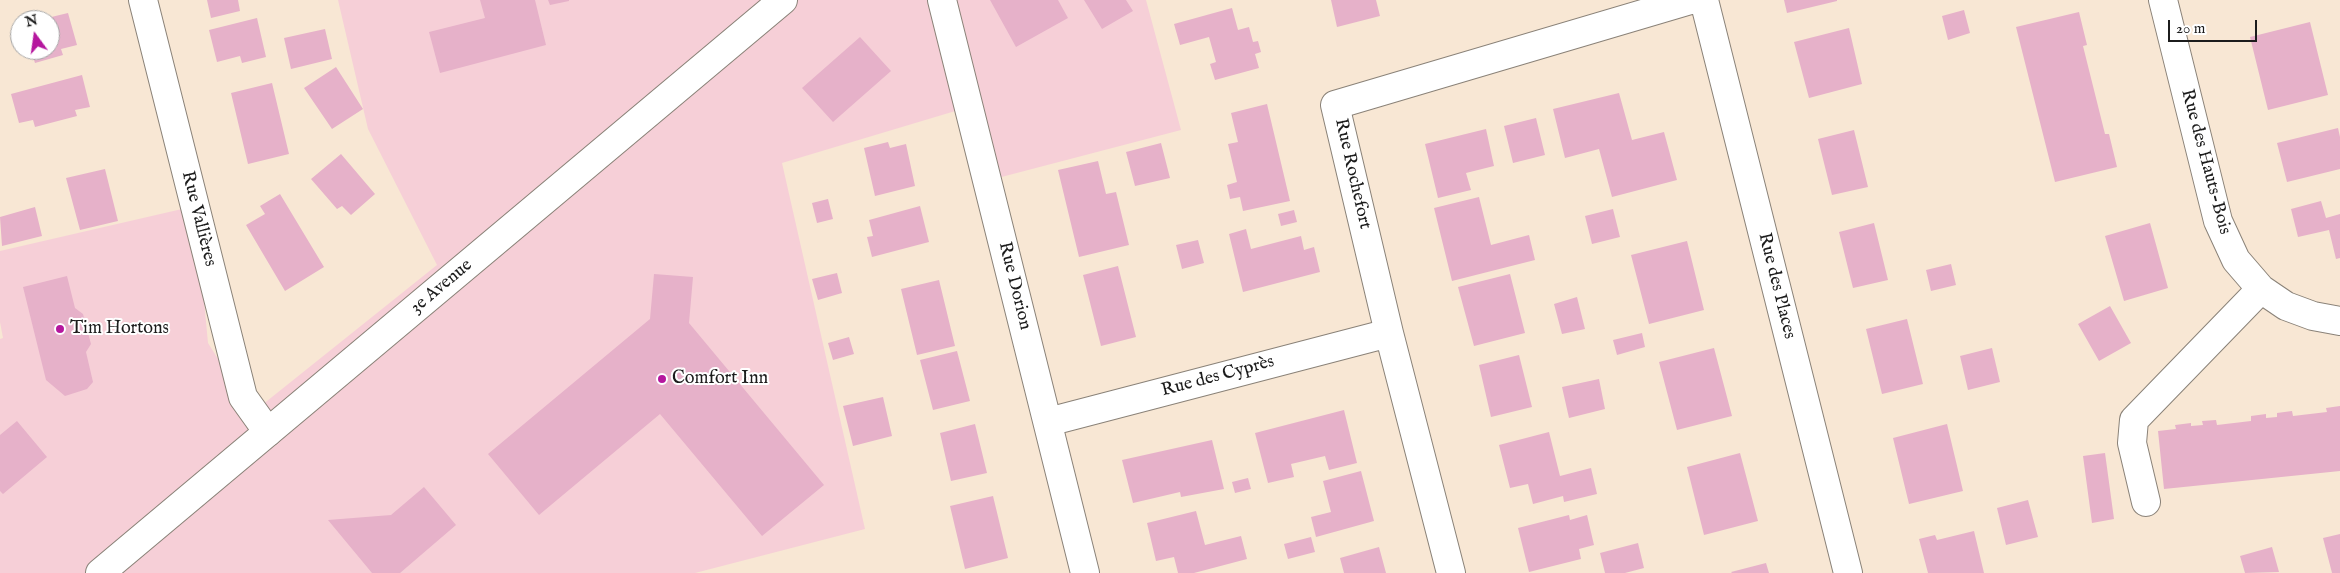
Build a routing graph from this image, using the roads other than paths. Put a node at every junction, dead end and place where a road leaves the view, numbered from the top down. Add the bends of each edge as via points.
1 (143, 0) edge
2 (783, 0) edge
3 (942, 0) edge
4 (1690, 0) edge
5 (1704, 0) edge
6 (2163, 0) edge
7 (2261, 289) junction
8 (2340, 321) edge
9 (1389, 332) junction
10 (1048, 422) junction
11 (268, 432) junction
12 (2146, 502) dead end
13 (100, 573) edge
14 (1085, 573) edge
15 (1451, 573) edge
16 (1848, 573) edge

1 - 11 street, Rue Vallières via 243,396
2 - 11 street, 3e Avenue
3 - 10 street, Rue Dorion
4 - 9 street, Rue Rochefort via 1335,105
5 - 16 street, Rue des Places
6 - 7 street, Rue des Hauts-Bois via 2218,222 2236,260
7 - 8 street, Rue des Hauts-Bois via 2286,306
7 - 12 street via 2134,420 2132,443
9 - 10 street, Rue des Cyprès
9 - 15 street, Rue Rochefort
10 - 14 street, Rue Dorion
11 - 13 street, 3e Avenue

